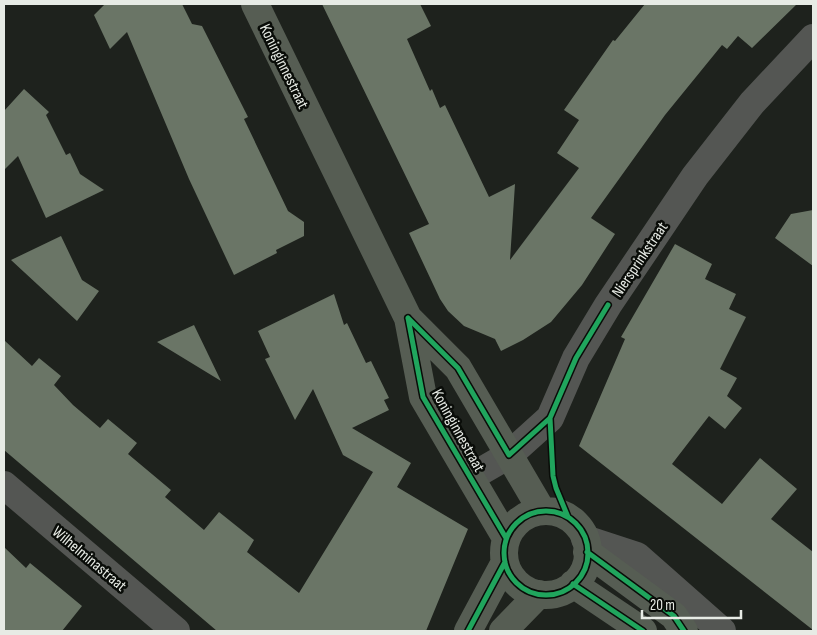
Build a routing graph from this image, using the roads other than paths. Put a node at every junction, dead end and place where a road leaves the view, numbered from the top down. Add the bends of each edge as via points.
1 (255, 4) edge
2 (813, 38) edge
3 (408, 318) junction
4 (509, 455) junction
5 (471, 478) junction
6 (4, 485) edge
7 (542, 511) junction
8 (586, 545) junction
9 (505, 550) junction
10 (573, 584) junction
11 (539, 594) junction
12 (176, 631) edge
13 (468, 631) edge
14 (502, 631) edge
15 (643, 631) edge
16 (684, 631) edge
17 (722, 631) edge

1 - 3 main road, Koninginnestraat
2 - 4 street, Niersprinkstraat via 752,103 695,176 576,358 550,418
3 - 4 main road, Koninginnestraat via 458,368
3 - 5 main road, Koninginnestraat via 423,397
4 - 5 street, Niersprinkstraat
4 - 7 main road, Koninginnestraat
5 - 9 main road, Koninginnestraat
6 - 12 street, Wilhelminastraat
7 - 8 main road via 556,512 568,518 578,526
7 - 9 main road via 527,515 514,524
8 - 10 main road via 586,564
8 - 16 main road via 674,616
8 - 17 street via 637,556
9 - 11 main road via 517,583
9 - 13 main road
10 - 11 main road via 551,594
10 - 15 main road
11 - 14 main road

